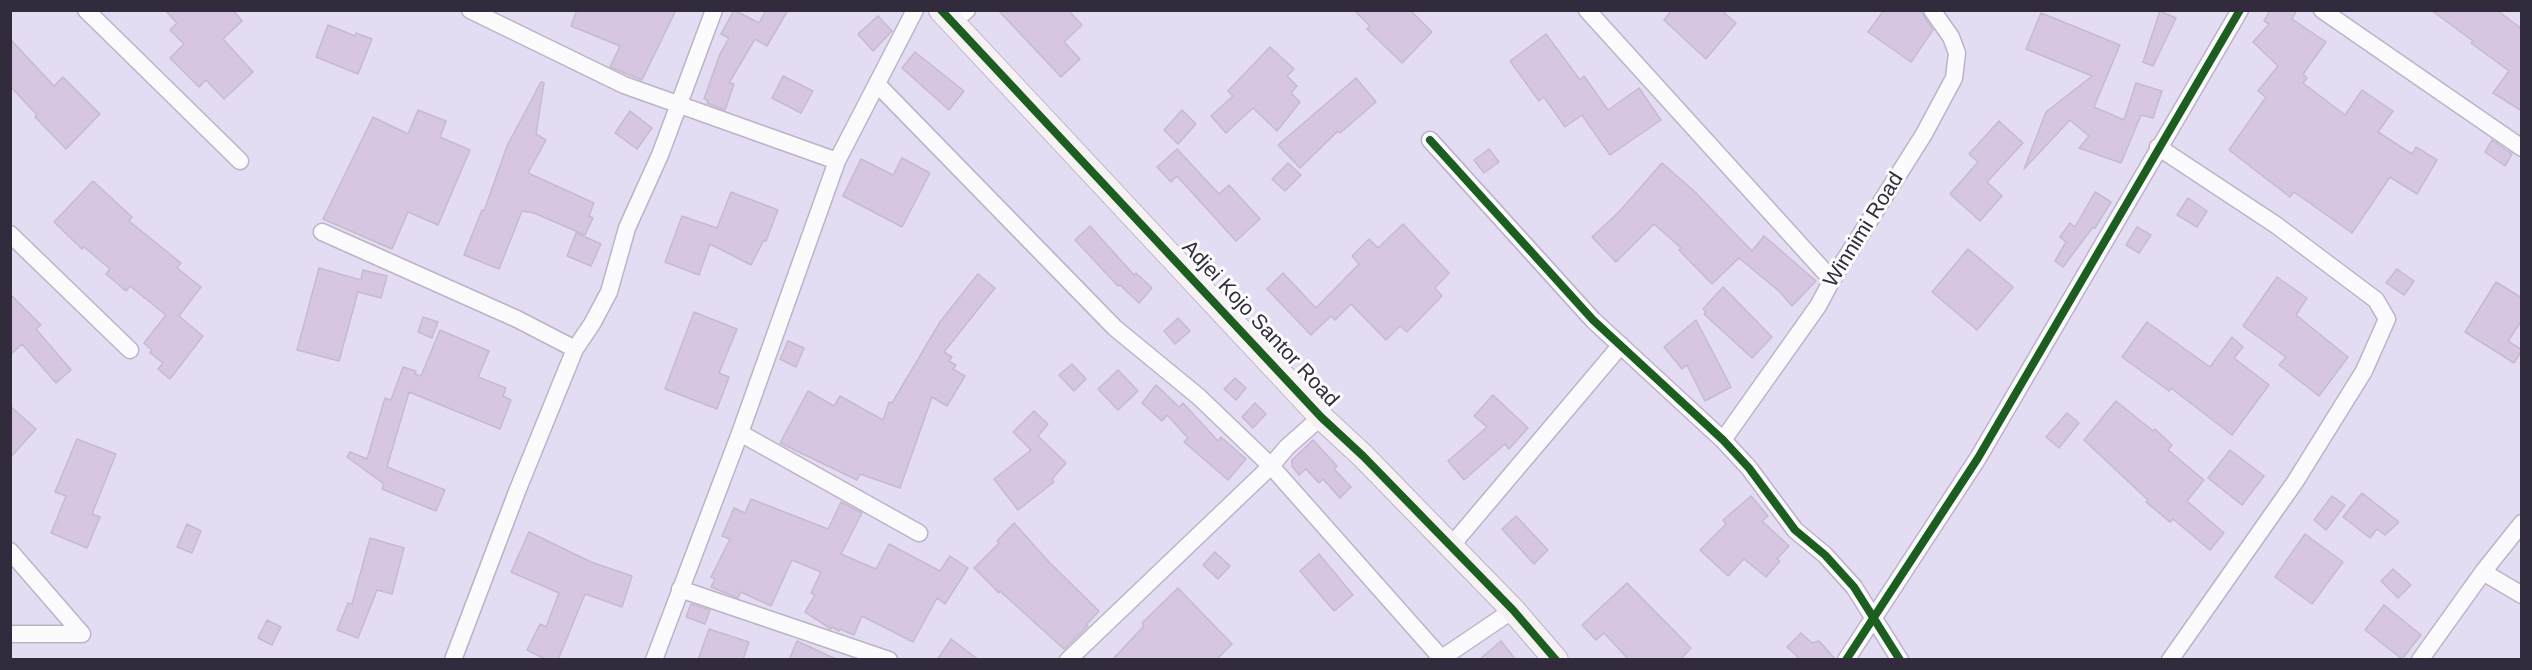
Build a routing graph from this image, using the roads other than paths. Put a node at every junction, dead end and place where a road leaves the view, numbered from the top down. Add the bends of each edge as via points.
1 (86, 10) edge
2 (470, 10) edge
3 (714, 10) edge
4 (915, 10) edge
5 (1587, 10) edge
6 (1932, 10) edge
7 (2240, 10) edge
8 (2322, 10) edge
9 (953, 15) edge
10 (878, 84) junction
11 (680, 105) junction
12 (1430, 140) dead end
13 (2158, 147) junction
14 (2522, 148) edge
15 (240, 160) dead end
16 (837, 161) junction
17 (322, 232) dead end
18 (10, 234) edge
19 (1832, 280) junction
20 (1621, 345) junction
21 (575, 349) junction
22 (130, 350) dead end
23 (1322, 417) junction
24 (740, 433) junction
25 (1724, 440) junction
26 (1271, 466) junction
27 (2522, 523) edge
28 (920, 533) dead end
29 (1451, 546) junction
30 (10, 551) edge
31 (2483, 572) junction
32 (680, 589) junction
33 (2522, 595) edge
34 (1513, 610) junction
35 (1874, 617) junction
36 (10, 634) edge
37 (1441, 659) edge
38 (453, 660) edge
39 (654, 660) edge
40 (889, 660) edge
41 (1068, 660) edge
42 (1556, 660) edge
43 (1845, 660) edge
44 (1900, 660) edge
45 (2170, 660) edge
46 (2420, 660) edge

1 - 15 street
2 - 11 street via 591,71
3 - 11 street
4 - 10 street
5 - 19 street
6 - 19 street, Winnimi Road via 1957,53 1954,78 1924,134
7 - 13 street
8 - 14 street
9 - 23 street, Adjei Kojo Santor Road
10 - 16 street
10 - 26 street via 1115,328 1199,397
11 - 16 street
11 - 21 street via 627,228 609,292
12 - 20 street via 1593,320
13 - 35 street via 1978,458
13 - 45 street via 2276,225 2367,293 2376,300 2387,320 2364,371 2295,482
16 - 24 street
17 - 21 street
18 - 22 street
19 - 25 street, Winnimi Road via 1812,315
20 - 25 street
20 - 29 street
21 - 38 street
23 - 26 street
23 - 29 street, Adjei Kojo Santor Road
24 - 28 street
24 - 32 street
25 - 35 street via 1796,530 1854,587
26 - 37 street
26 - 41 street
27 - 31 street
29 - 34 street, Adjei Kojo Santor Road
30 - 36 street via 82,634
31 - 33 street
31 - 46 street
32 - 39 street
32 - 40 street
34 - 37 street
34 - 42 street, Adjei Kojo Santor Road
35 - 43 street
35 - 44 street

